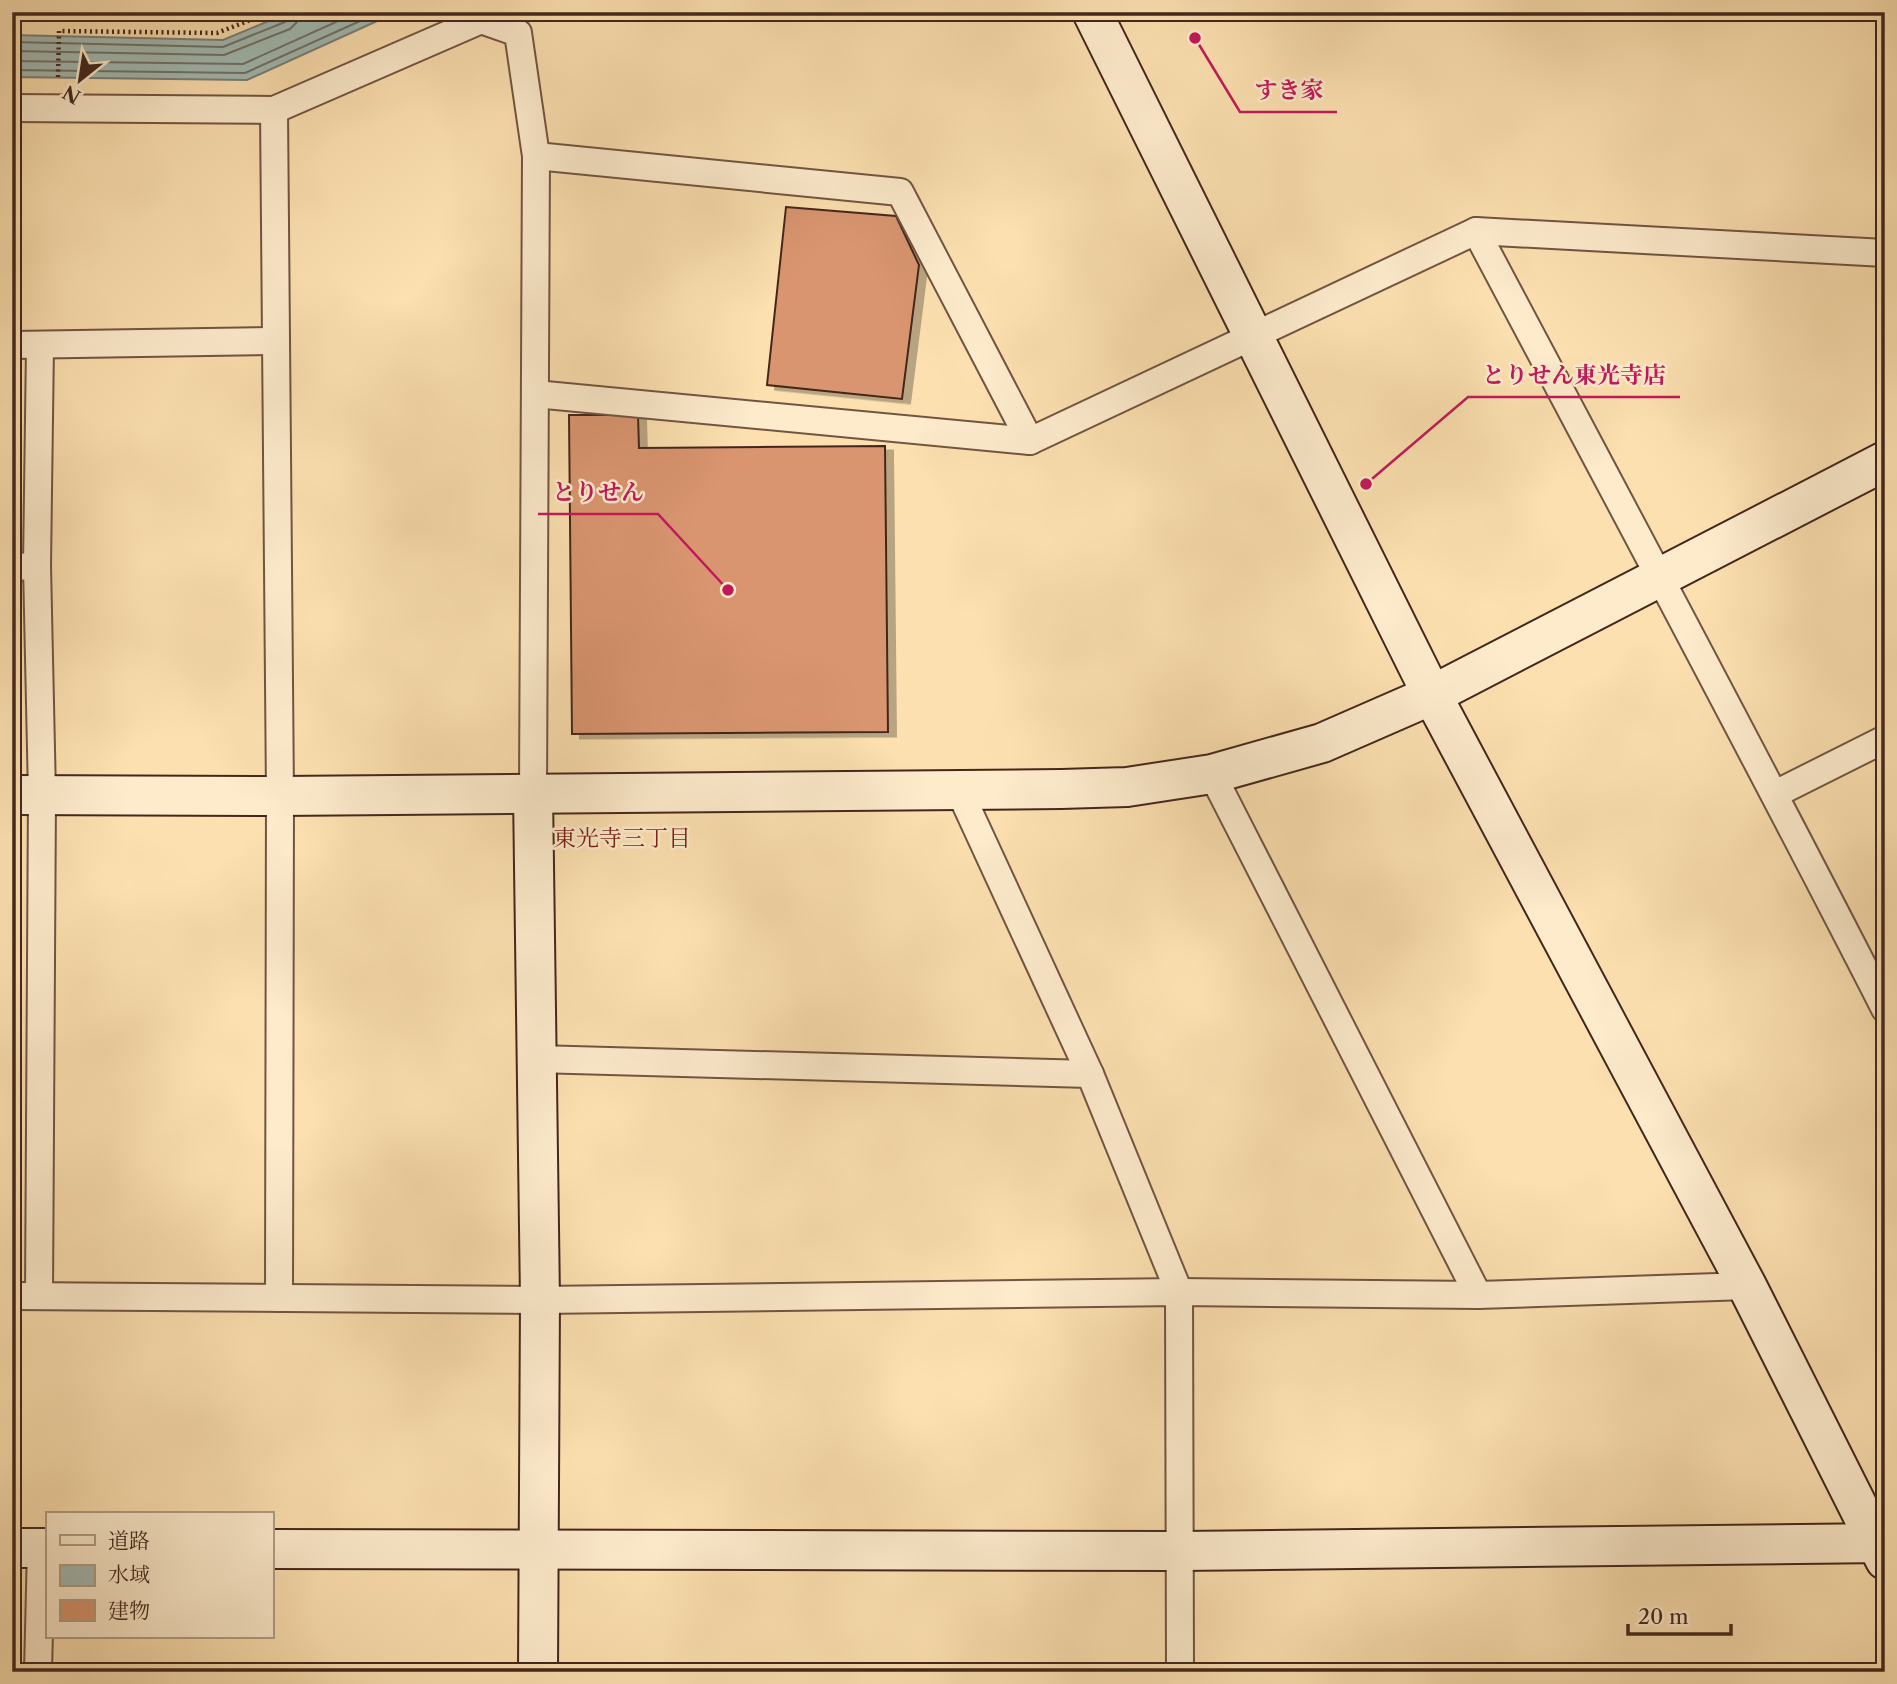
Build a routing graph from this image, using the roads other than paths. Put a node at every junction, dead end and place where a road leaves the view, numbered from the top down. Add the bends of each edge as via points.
1 (1092, 12) edge
2 (12, 108) edge
3 (274, 110) junction
4 (536, 156) junction
5 (1476, 231) junction
6 (1885, 253) edge
7 (1253, 336) junction
8 (274, 341) junction
9 (12, 345) edge
10 (40, 345) junction
11 (535, 394) junction
12 (1030, 441) junction
13 (1885, 461) edge
14 (25, 566) edge
15 (1658, 578) junction
16 (1432, 695) junction
17 (1885, 739) edge
18 (1212, 774) junction
19 (959, 790) junction
20 (533, 793) junction
21 (27, 794) edge
22 (1775, 794) junction
23 (279, 796) junction
24 (1885, 1009) edge
25 (536, 1059) junction
26 (1090, 1074) junction
27 (1747, 1286) junction
28 (1179, 1292) junction
29 (39, 1295) junction
30 (1478, 1295) junction
31 (12, 1296) edge
32 (279, 1297) junction
33 (540, 1300) junction
34 (34, 1548) edge
35 (1882, 1548) edge
36 (273, 1549) edge
37 (538, 1549) junction
38 (1181, 1551) junction
39 (38, 1672) edge
40 (538, 1672) edge
41 (1180, 1672) edge

1 - 7 street
2 - 3 street
3 - 4 street via 481,20 518,33
3 - 8 street
4 - 11 street
4 - 12 street via 900,192
5 - 6 street
5 - 7 street
5 - 15 street
7 - 12 street
7 - 16 street
8 - 10 street
8 - 23 street
9 - 10 street
10 - 14 street
11 - 12 street
11 - 20 street
13 - 15 street
14 - 21 street
15 - 16 street
15 - 22 street
16 - 18 street via 1322,743
16 - 27 street
17 - 22 street
18 - 19 street via 1127,787
18 - 30 street
19 - 20 street
19 - 26 street
20 - 23 street
20 - 25 street
21 - 23 street
21 - 29 street
22 - 24 street
23 - 32 street
25 - 26 street
25 - 33 street
26 - 28 street
27 - 30 street
27 - 35 street
28 - 30 street
28 - 33 street
28 - 38 street
29 - 31 street
29 - 32 street
32 - 33 street
33 - 37 street
34 - 39 street
35 - 38 street
36 - 37 street
37 - 38 street
37 - 40 street
38 - 41 street

